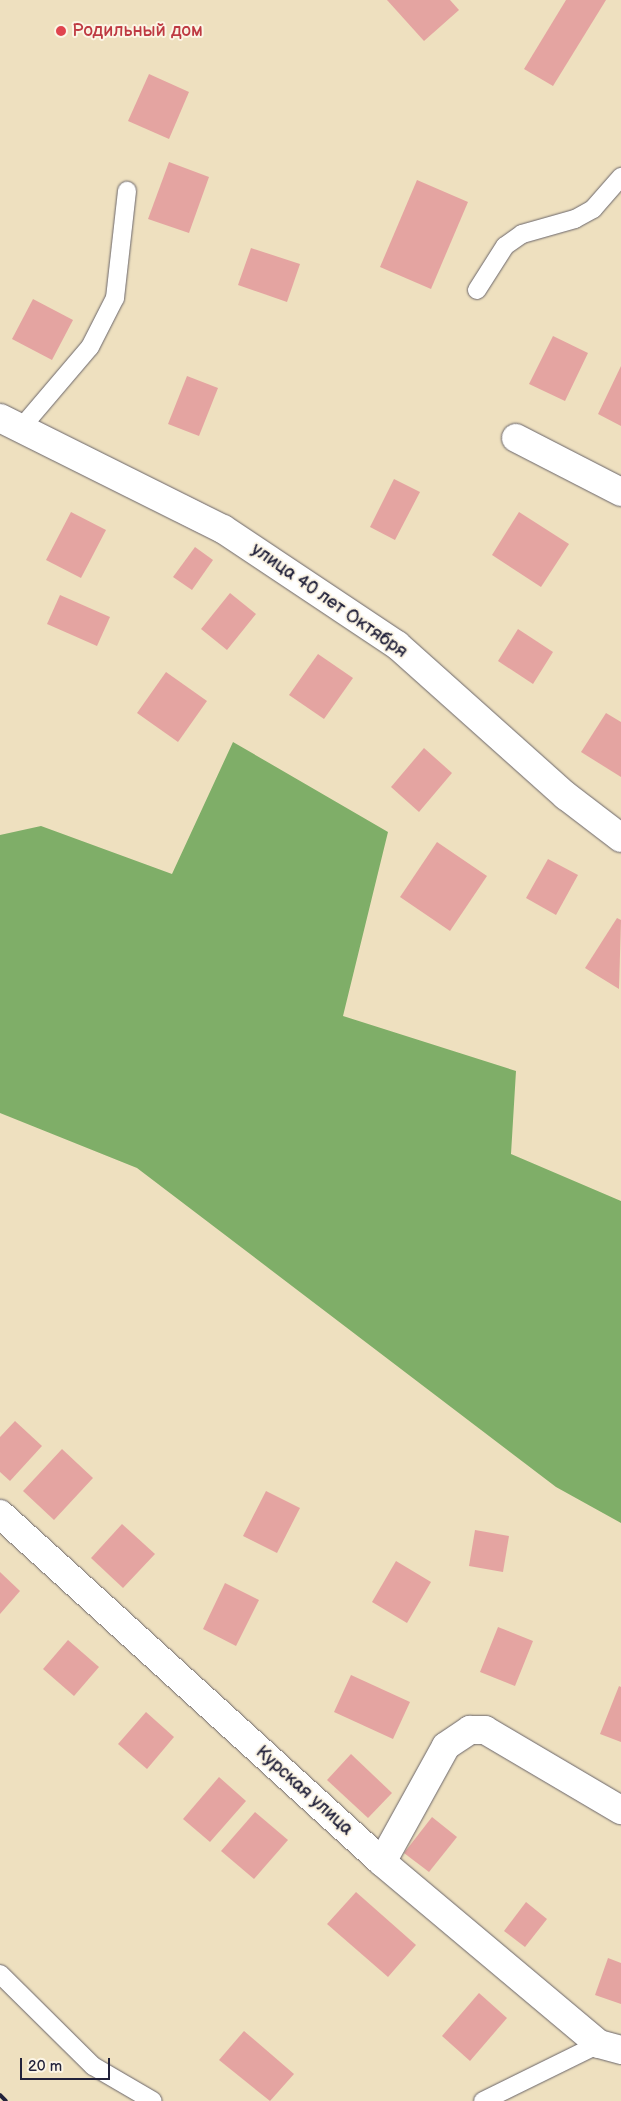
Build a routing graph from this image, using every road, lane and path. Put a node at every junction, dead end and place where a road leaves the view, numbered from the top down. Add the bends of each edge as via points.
1 (621, 178) edge
2 (126, 191) dead end
3 (477, 290) dead end
4 (10, 423) edge
5 (516, 438) dead end
6 (621, 492) edge
7 (621, 838) edge
8 (0, 1514) edge
9 (621, 1810) edge
10 (382, 1862) junction
11 (0, 1974) edge
12 (610, 2047) edge
13 (153, 2101) edge
14 (483, 2101) edge

1 - 3 lane via 593,209 575,219 522,234 505,246
2 - 4 lane via 115,298 90,347
4 - 7 street, улица 40 лет Октября via 223,529 397,645 566,796
5 - 6 street
8 - 10 street, Курская улица
9 - 10 street via 484,1730 470,1730 446,1746
10 - 12 street, Курская улица
11 - 13 lane via 93,2066
12 - 14 lane

